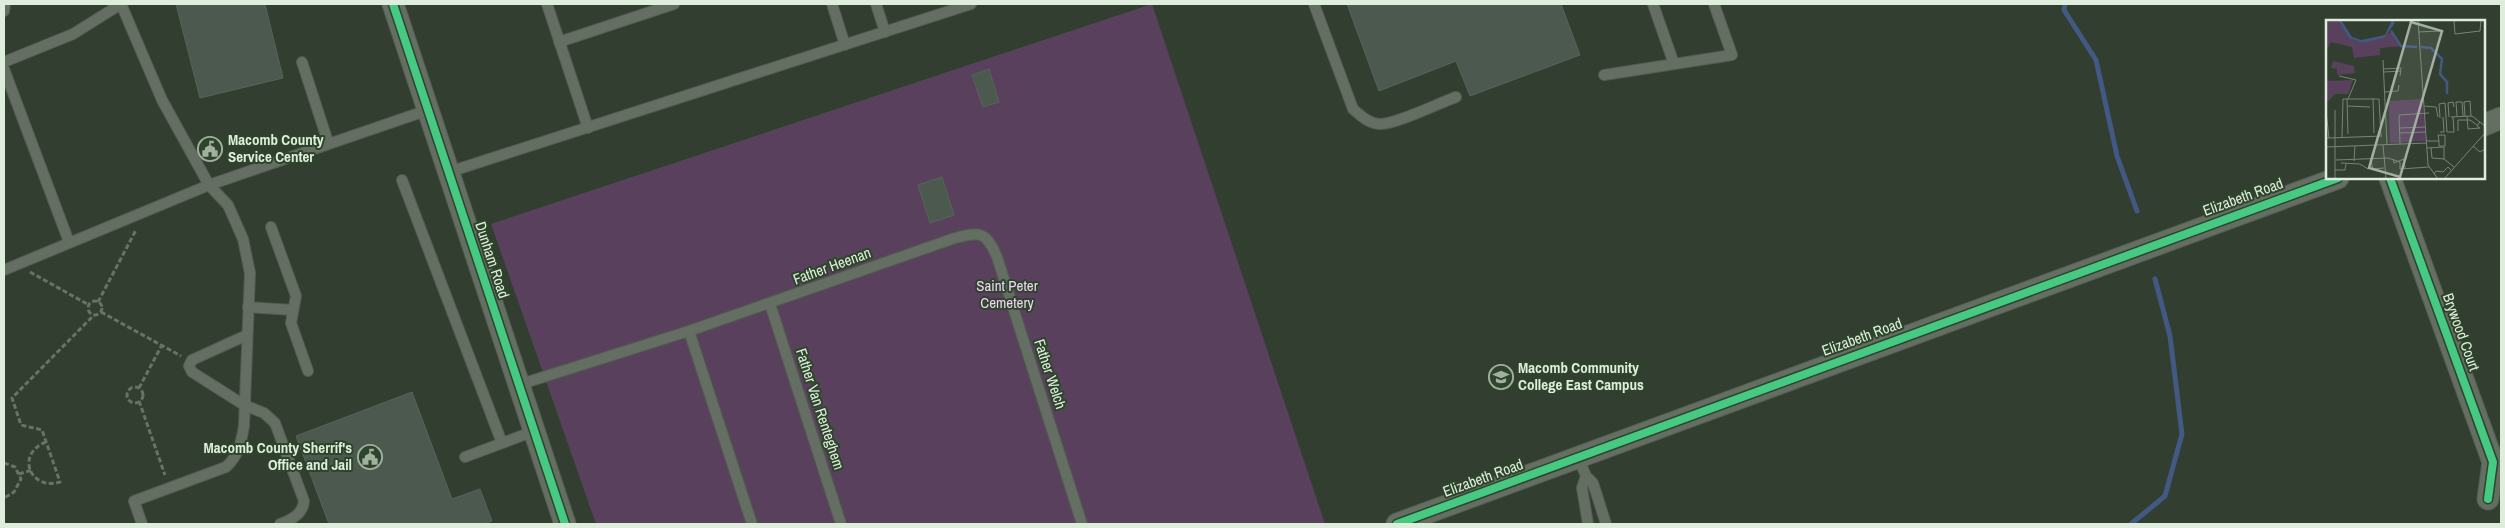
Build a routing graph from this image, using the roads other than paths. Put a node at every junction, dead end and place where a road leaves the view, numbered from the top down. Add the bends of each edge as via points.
1 (5, 4) edge
2 (121, 4) edge
3 (393, 4) edge
4 (547, 4) edge
5 (674, 4) edge
6 (832, 4) edge
7 (876, 4) edge
8 (971, 4) edge
9 (1314, 4) edge
10 (1653, 4) edge
11 (1714, 4) edge
12 (4, 11) edge
13 (885, 32) junction
14 (559, 42) junction
15 (845, 45) junction
16 (4, 62) edge
17 (302, 62) dead end
18 (1674, 64) junction
19 (4, 69) edge
20 (1604, 75) dead end
21 (1456, 97) dead end
22 (428, 110) junction
23 (2501, 118) edge
24 (2485, 125) edge
25 (588, 128) junction
26 (328, 142) junction
27 (449, 172) junction
28 (2335, 179) edge
29 (2390, 179) edge
30 (402, 180) dead end
31 (209, 185) junction
32 (271, 227) dead end
33 (985, 235) joint
34 (69, 242) junction
35 (4, 272) edge
36 (770, 304) junction
37 (248, 306) junction
38 (293, 310) junction
39 (689, 331) junction
40 (247, 335) junction
41 (308, 371) dead end
42 (518, 385) junction
43 (244, 405) junction
44 (534, 430) junction
45 (502, 442) junction
46 (465, 457) dead end
47 (1582, 466) junction
48 (2488, 498) dead end
49 (142, 524) edge
50 (280, 524) edge
51 (565, 524) edge
52 (752, 524) edge
53 (841, 524) edge
54 (1082, 524) edge
55 (1397, 524) edge
56 (1588, 524) edge
57 (1606, 524) edge

1 - 12 lane
2 - 16 lane via 73,34
2 - 31 lane via 162,100
3 - 22 street, Dunham Road
4 - 14 lane
5 - 14 lane
6 - 15 lane
7 - 13 lane
8 - 13 lane
9 - 21 lane via 1353,109 1366,120 1380,124 1393,121
10 - 18 lane
11 - 18 lane via 1732,55
13 - 15 lane
14 - 25 lane
15 - 25 lane
17 - 26 lane
18 - 20 lane
19 - 34 lane
22 - 26 lane
22 - 27 street, Dunham Road
23 - 24 street
25 - 27 lane
26 - 31 lane
27 - 42 street, Dunham Road
28 - 47 street, Elizabeth Road
29 - 48 street, Brywood Court via 2493,462
30 - 45 lane
31 - 34 lane
31 - 37 lane via 228,205 243,239 250,273
32 - 38 lane via 296,296
33 - 36 lane, Father Heenan via 955,238
33 - 54 lane, Father Welch via 998,256
34 - 35 lane
36 - 39 lane, Father Heenan
36 - 53 lane, Father Van Renteghem
37 - 38 lane
37 - 40 lane
38 - 41 lane via 291,323
39 - 42 lane, Father Heenan
39 - 52 lane
40 - 43 lane
40 - 43 lane via 191,361 189,366 192,372
42 - 44 street, Dunham Road
43 - 49 lane via 241,444 235,458 226,467 134,501
43 - 50 lane via 264,412 275,423 304,501 298,515
44 - 45 lane
44 - 51 street, Dunham Road
45 - 46 lane
47 - 55 street, Elizabeth Road
47 - 56 lane
47 - 57 lane via 1593,483

